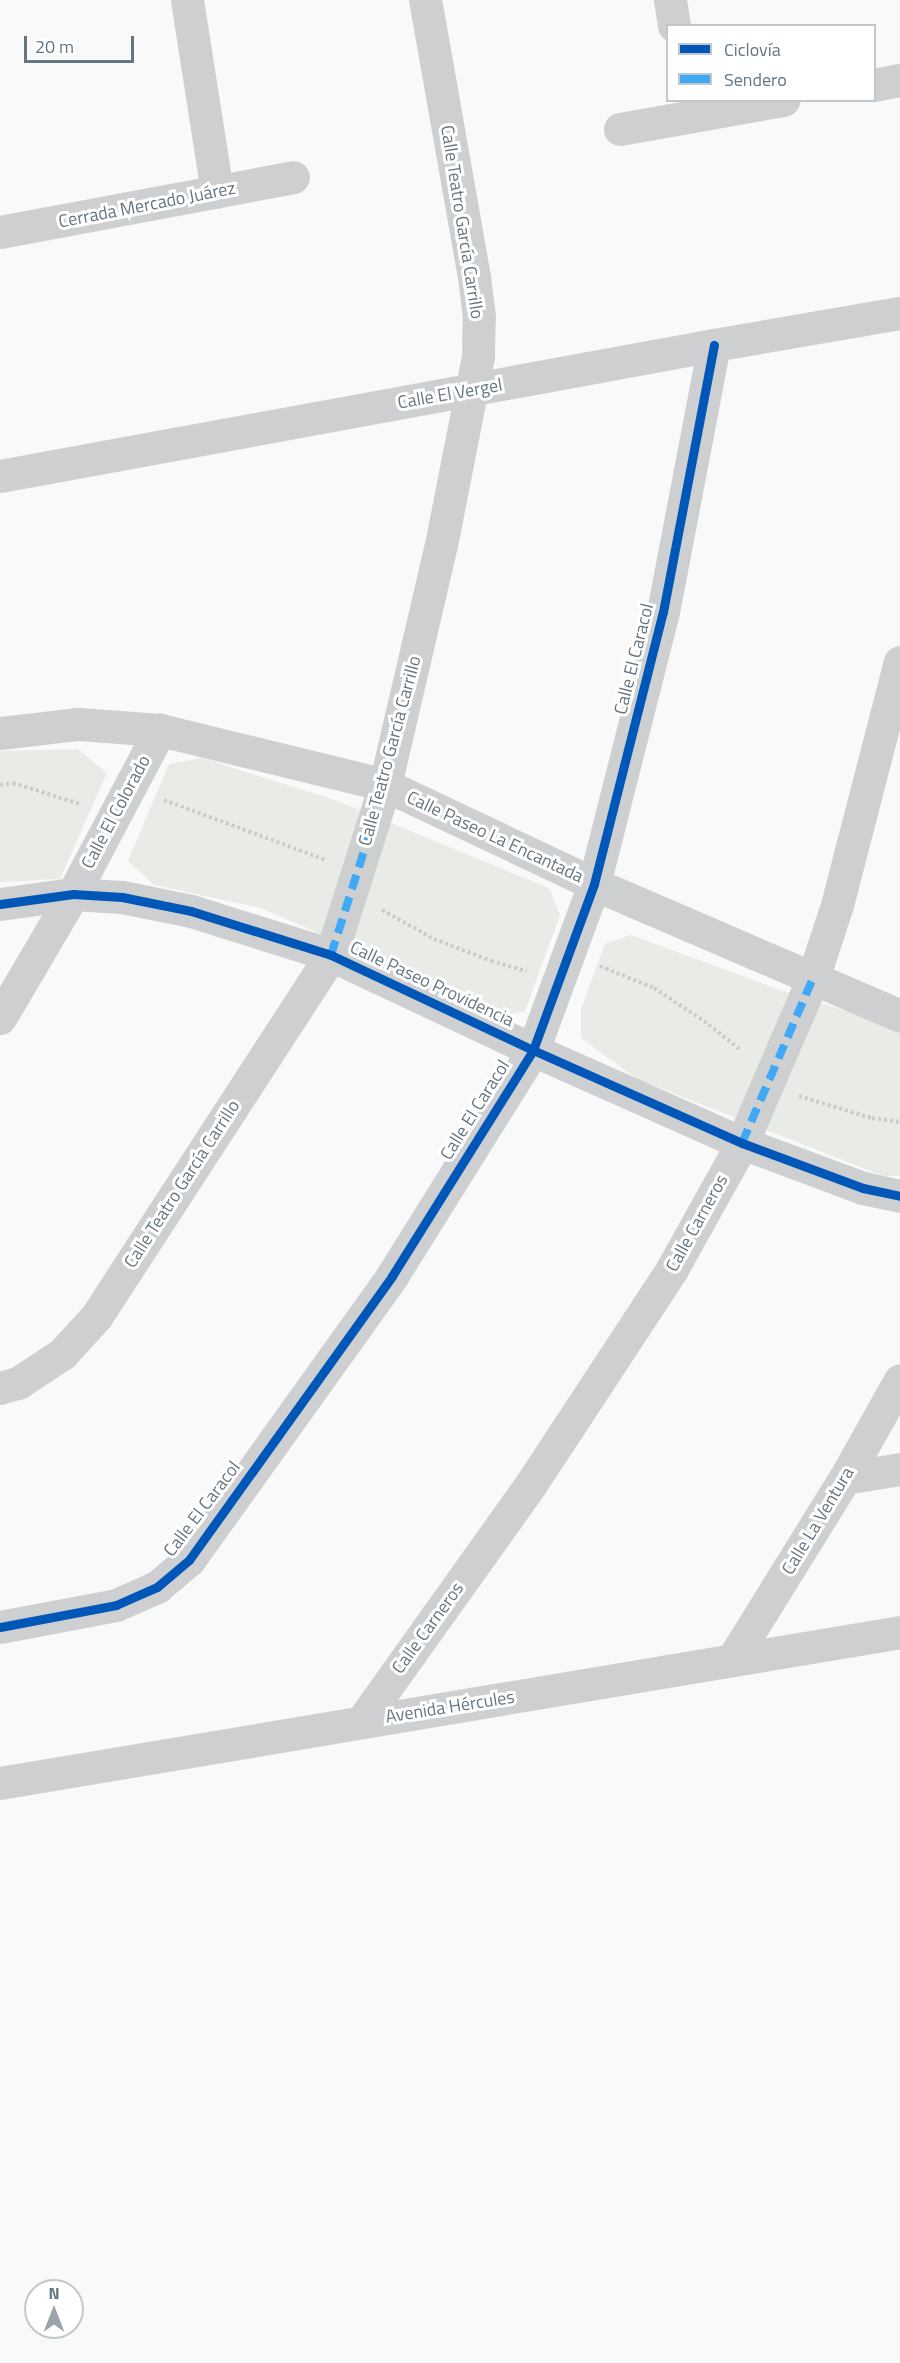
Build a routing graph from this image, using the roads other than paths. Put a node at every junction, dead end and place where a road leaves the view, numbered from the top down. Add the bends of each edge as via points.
1 (187, 0) edge
2 (425, 0) edge
3 (670, 0) edge
4 (674, 24) edge
5 (900, 80) edge
6 (876, 84) edge
7 (761, 102) edge
8 (686, 109) edge
9 (620, 129) dead end
10 (293, 177) dead end
11 (217, 192) junction
12 (0, 232) edge
13 (900, 314) edge
14 (714, 345) junction
15 (473, 390) junction
16 (0, 476) edge
17 (900, 662) edge
18 (160, 730) junction
19 (0, 733) edge
20 (385, 785) junction
21 (594, 884) junction
22 (73, 894) junction
23 (0, 904) edge
24 (331, 955) junction
25 (813, 978) junction
26 (900, 1016) edge
27 (0, 1018) edge
28 (532, 1050) junction
29 (742, 1143) junction
30 (900, 1196) edge
31 (900, 1380) edge
32 (0, 1388) edge
33 (900, 1469) edge
34 (844, 1478) junction
35 (0, 1627) edge
36 (900, 1632) edge
37 (732, 1660) junction
38 (362, 1721) junction
39 (0, 1783) edge

1 - 11 street
2 - 15 street, Calle Teatro García Carrillo via 477,297 478,356
3 - 4 street
5 - 6 street
7 - 8 street
8 - 9 street
10 - 11 street, Cerrada Mercado Juárez
11 - 12 street, Cerrada Mercado Juárez
13 - 14 street, Calle El Vergel
14 - 15 street, Calle El Vergel
14 - 21 street, Calle El Caracol via 663,612
15 - 16 street, Calle El Vergel
15 - 20 street, Calle Teatro García Carrillo
17 - 25 street, Calle Carneros via 837,905
18 - 19 street, Calle Paseo La Encantada via 78,724
18 - 20 street, Calle Paseo La Encantada
18 - 22 street, Calle El Colorado
20 - 21 street, Calle Paseo La Encantada
20 - 24 street, Calle Teatro García Carrillo
21 - 25 street, Calle Paseo La Encantada
21 - 28 street, Calle El Caracol
22 - 23 street, Calle Paseo Providencia
22 - 24 street, Calle Paseo Providencia via 156,902
22 - 27 street, Calle El Colorado
24 - 28 street, Calle Paseo Providencia
24 - 32 street, Calle Teatro García Carrillo via 96,1317 62,1354 18,1383
25 - 26 street, Calle Paseo La Encantada
25 - 29 street, Calle Carneros
28 - 29 street, Calle Paseo Providencia
28 - 35 street, Calle El Caracol via 392,1276 189,1560 157,1587 116,1605
29 - 30 street, Calle Paseo Providencia via 863,1188
29 - 38 street, Calle Carneros via 672,1269 531,1484
31 - 34 street, Calle La Ventura
33 - 34 street
34 - 37 street, Calle La Ventura
36 - 37 street, Avenida Hércules
37 - 38 street, Avenida Hércules
38 - 39 street, Avenida Hércules

